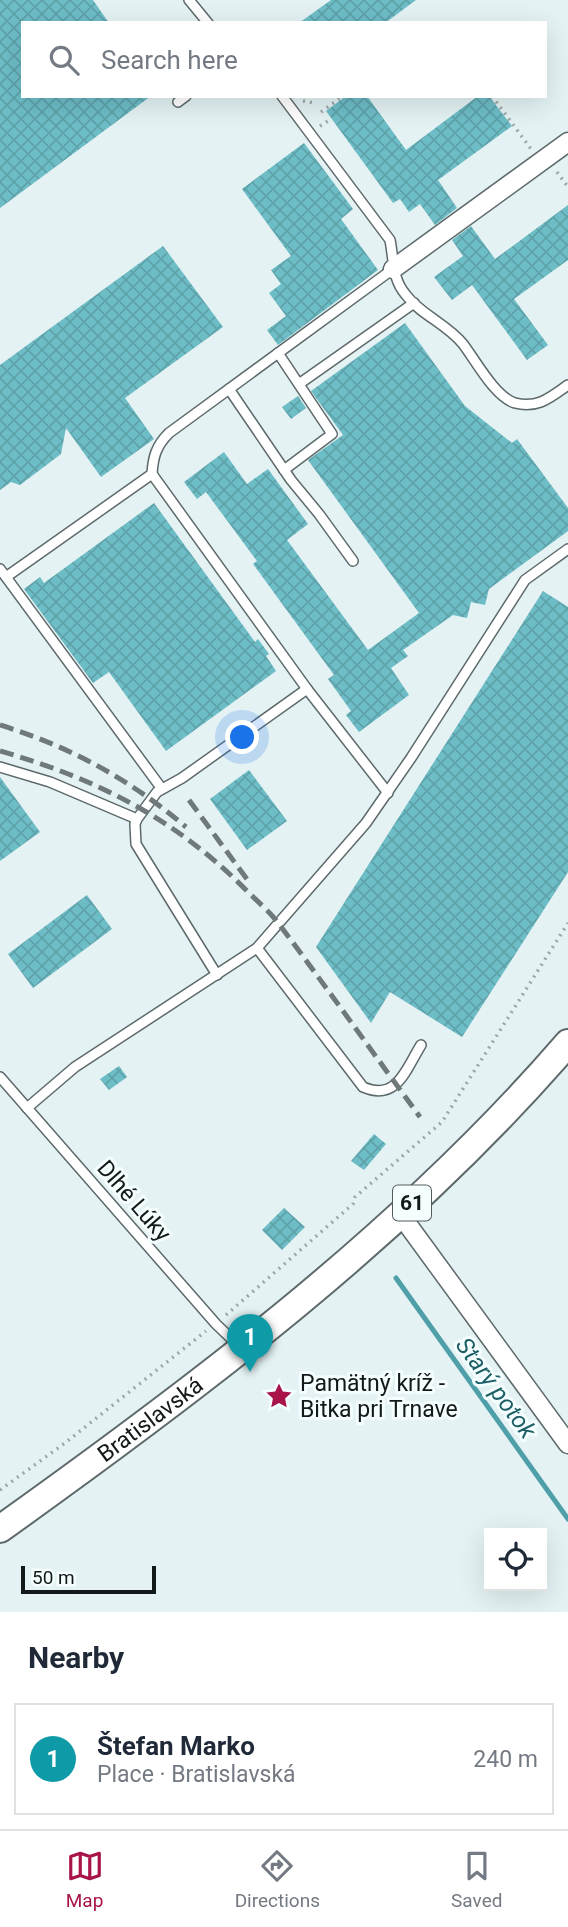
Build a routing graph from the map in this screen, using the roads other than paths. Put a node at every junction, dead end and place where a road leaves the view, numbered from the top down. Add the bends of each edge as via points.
1 (189, 0) edge
2 (206, 21) edge
3 (284, 98) edge
4 (568, 142) edge
5 (393, 270) junction
6 (414, 303) junction
7 (278, 353) junction
8 (299, 384) junction
9 (568, 385) edge
10 (229, 389) junction
11 (284, 470) junction
12 (152, 474) junction
13 (566, 553) edge
14 (353, 561) dead end
15 (3, 573) edge
16 (307, 689) junction
17 (0, 767) edge
18 (162, 789) junction
19 (388, 793) junction
20 (137, 819) junction
21 (257, 948) junction
22 (217, 975) junction
23 (568, 1043) edge
24 (421, 1045) dead end
25 (0, 1077) edge
26 (27, 1108) junction
27 (400, 1214) junction
28 (242, 1349) junction
29 (568, 1444) edge
30 (0, 1529) edge

1 - 2 lane
3 - 5 lane via 390,240
4 - 5 street
5 - 6 lane
5 - 7 lane
6 - 8 lane
6 - 9 lane via 460,341 500,394 512,402 541,404
7 - 8 lane
7 - 10 lane
8 - 11 lane via 332,434
10 - 11 lane
10 - 12 lane via 160,442
11 - 14 lane
12 - 15 lane
12 - 16 lane
13 - 19 lane via 525,580
15 - 18 lane
16 - 18 lane
16 - 19 lane
17 - 20 lane via 50,782
18 - 20 lane
19 - 21 lane
20 - 22 lane via 136,844
21 - 22 lane
21 - 24 lane via 363,1087 375,1093 397,1085
22 - 26 lane via 75,1067
23 - 27 main road, Bratislavská / 61 via 486,1134
25 - 26 lane, Dlhé Lúky
26 - 28 lane, Dlhé Lúky
27 - 28 main road, Bratislavská / 61
27 - 29 street
28 - 30 main road, Bratislavská / 61

